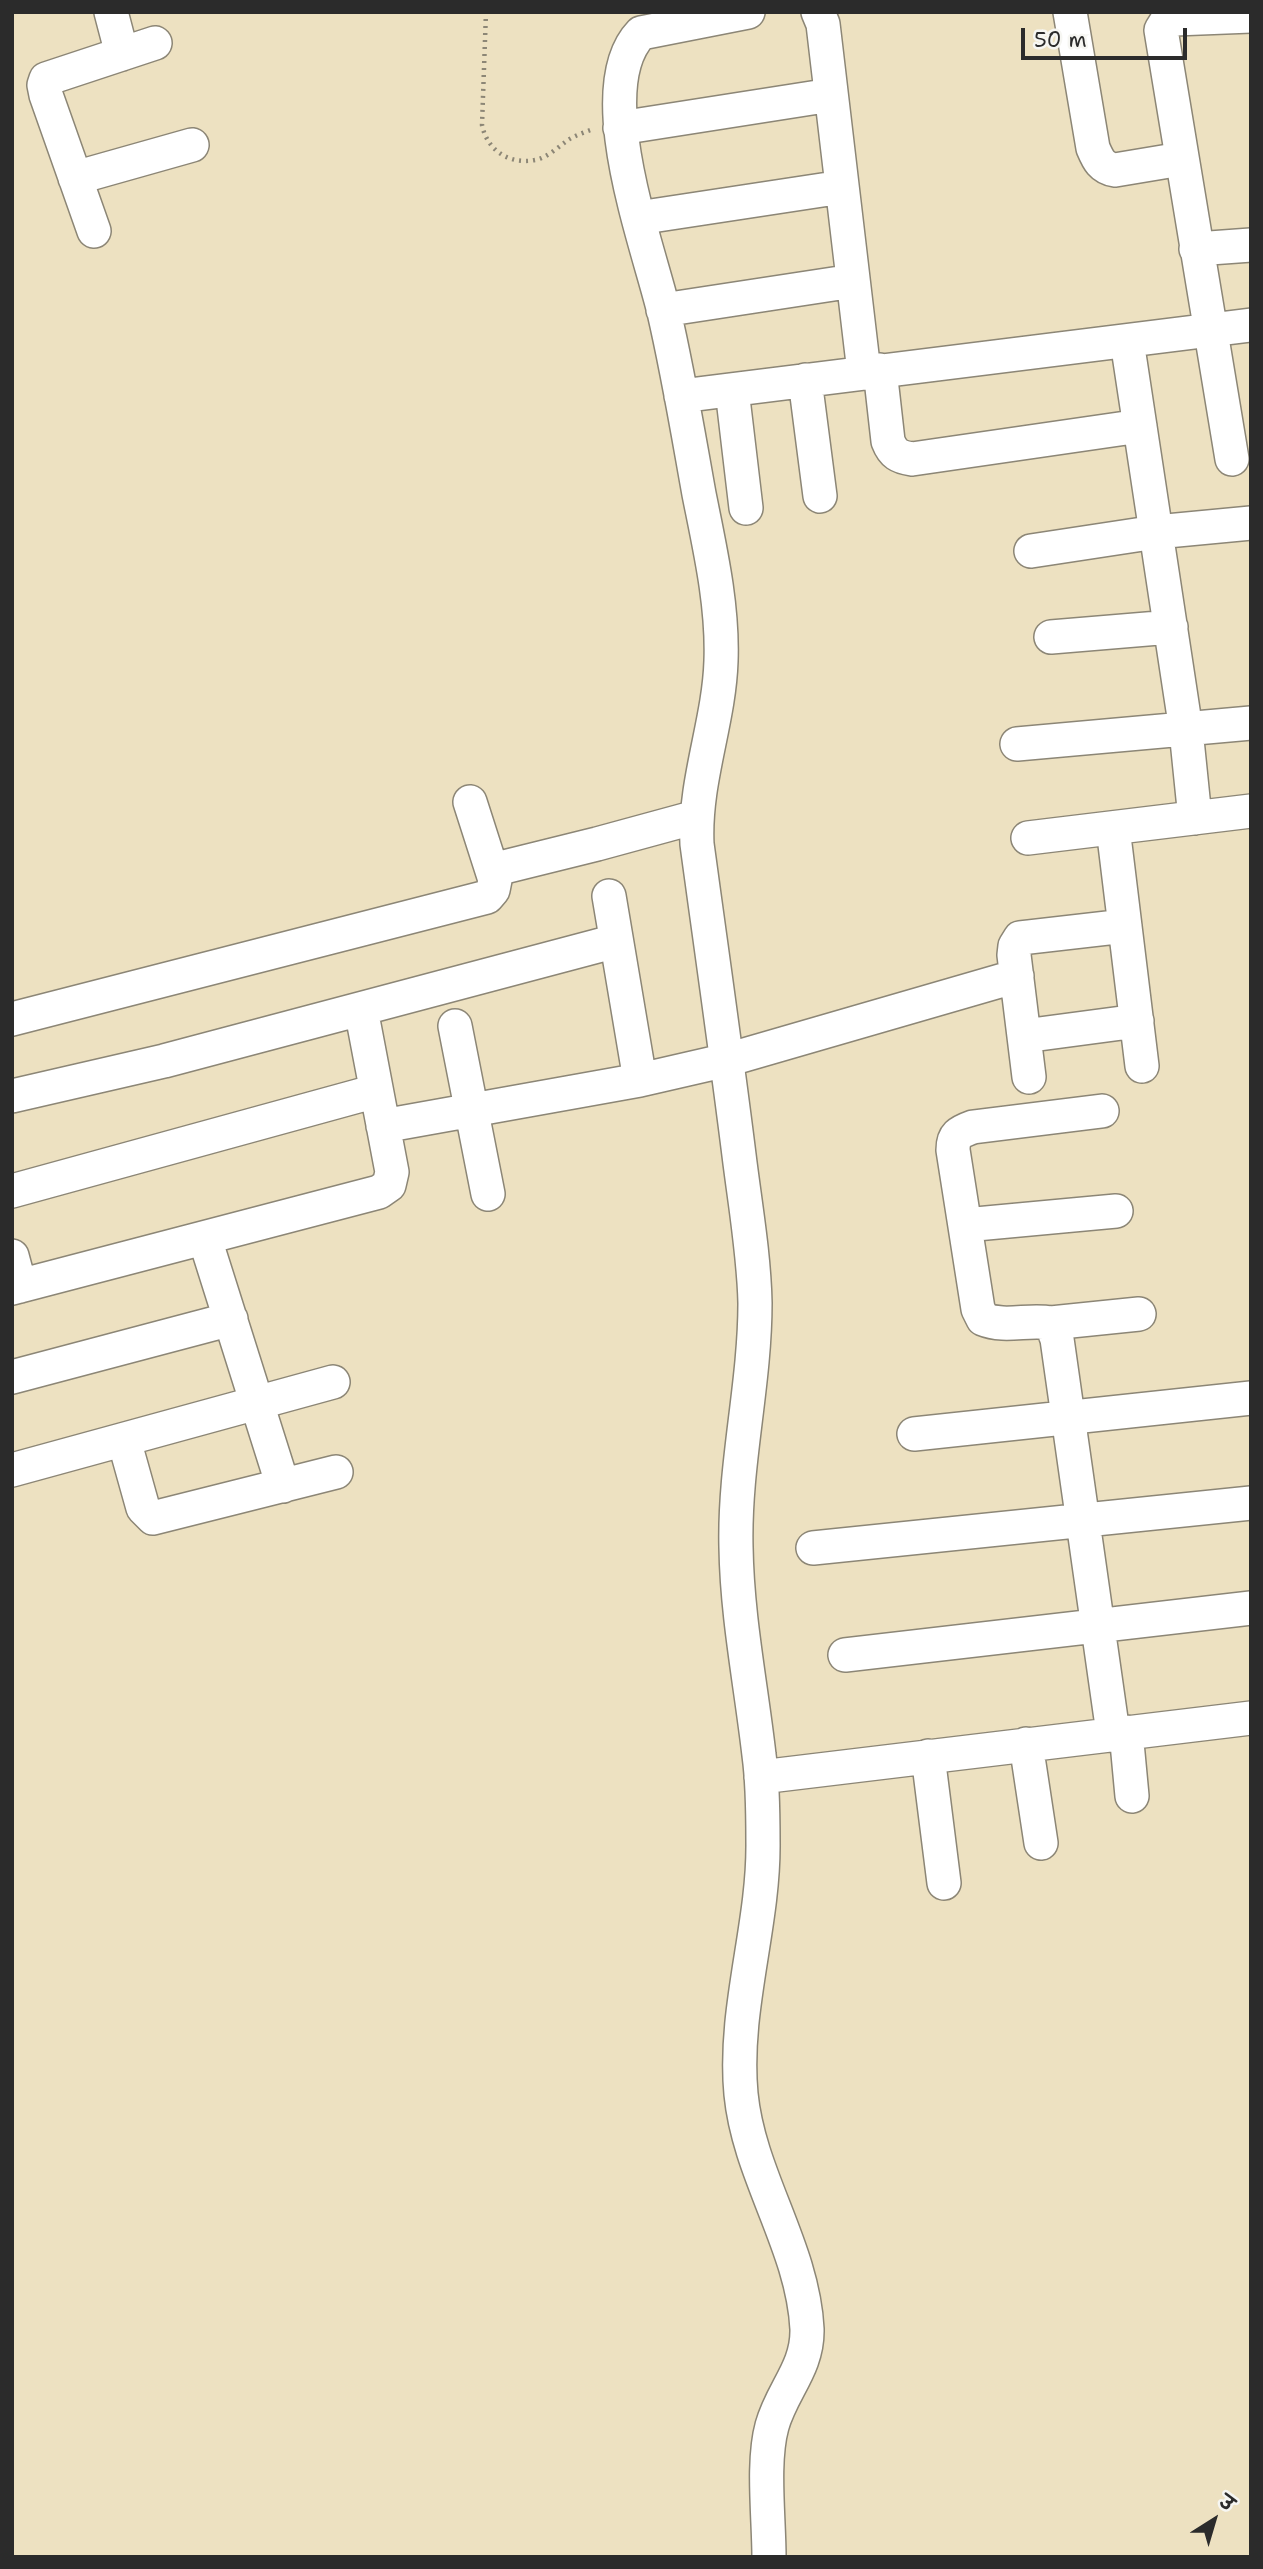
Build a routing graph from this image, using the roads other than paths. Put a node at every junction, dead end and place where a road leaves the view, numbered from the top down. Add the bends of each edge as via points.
1 (111, 12) edge
2 (748, 12) edge
3 (818, 12) edge
4 (1070, 12) edge
5 (1251, 16) edge
6 (155, 43) dead end
7 (122, 54) junction
8 (831, 95) junction
9 (620, 128) junction
10 (192, 145) dead end
11 (1181, 159) junction
12 (75, 178) junction
13 (842, 187) junction
14 (638, 218) junction
15 (94, 231) dead end
16 (1251, 244) edge
17 (1196, 249) junction
18 (853, 281) junction
19 (663, 310) junction
20 (1251, 325) edge
21 (1211, 331) junction
22 (1127, 341) junction
23 (872, 371) junction
24 (806, 380) junction
25 (732, 390) junction
26 (681, 396) junction
27 (1140, 426) junction
28 (1232, 459) dead end
29 (820, 496) dead end
30 (746, 508) dead end
31 (1251, 523) edge
32 (1156, 532) junction
33 (1031, 551) dead end
34 (1171, 627) junction
35 (1051, 637) dead end
36 (1251, 723) edge
37 (1186, 730) junction
38 (1017, 744) dead end
39 (470, 802) dead end
40 (1251, 811) edge
41 (696, 817) junction
42 (1195, 818) junction
43 (1113, 828) junction
44 (1028, 838) dead end
45 (492, 870) junction
46 (609, 896) dead end
47 (1125, 926) junction
48 (616, 941) junction
49 (1017, 976) junction
50 (360, 1009) junction
51 (12, 1019) edge
52 (1137, 1021) junction
53 (455, 1026) dead end
54 (1024, 1036) junction
55 (727, 1060) junction
56 (1142, 1066) dead end
57 (1029, 1077) dead end
58 (640, 1080) junction
59 (376, 1091) junction
60 (12, 1096) edge
61 (472, 1110) junction
62 (1102, 1111) dead end
63 (383, 1126) junction
64 (12, 1191) edge
65 (488, 1194) dead end
66 (1116, 1211) dead end
67 (965, 1225) junction
68 (205, 1239) junction
69 (15, 1276) edge
70 (1139, 1314) dead end
71 (231, 1319) junction
72 (1051, 1323) junction
73 (12, 1377) edge
74 (333, 1382) dead end
75 (1251, 1398) edge
76 (257, 1403) junction
77 (1069, 1418) junction
78 (914, 1434) dead end
79 (124, 1440) junction
80 (12, 1470) edge
81 (336, 1472) dead end
82 (283, 1486) junction
83 (1251, 1503) edge
84 (1084, 1520) junction
85 (813, 1548) dead end
86 (1251, 1608) edge
87 (1097, 1626) junction
88 (845, 1655) dead end
89 (1251, 1718) edge
90 (1120, 1732) junction
91 (1026, 1744) junction
92 (928, 1756) junction
93 (761, 1777) junction
94 (1132, 1796) dead end
95 (1041, 1843) dead end
96 (944, 1883) dead end
97 (769, 2557) edge

1 - 7 street
2 - 9 street via 641,33 631,42 622,66
3 - 8 street
4 - 11 street via 1098,161 1115,170
5 - 11 street via 1175,19 1161,30
6 - 7 street
7 - 12 street via 46,79 46,95
8 - 9 street
8 - 13 street
9 - 14 street
10 - 12 street
11 - 17 street
12 - 15 street
13 - 14 street
13 - 18 street
14 - 19 street
16 - 17 street
17 - 21 street
18 - 19 street
18 - 23 street
19 - 26 street
20 - 21 street
21 - 22 street
21 - 28 street
22 - 23 street
22 - 27 street
23 - 24 street
23 - 27 street via 888,441 900,457 912,459
24 - 25 street
24 - 29 street
25 - 26 street
25 - 30 street
26 - 41 street via 715,583 721,645 720,681
27 - 32 street
31 - 32 street
32 - 33 street
32 - 34 street
34 - 35 street
34 - 37 street
36 - 37 street
37 - 38 street
37 - 42 street
39 - 45 street
40 - 42 street
41 - 45 street
41 - 55 street
42 - 43 street
43 - 44 street
43 - 47 street
45 - 51 street via 493,890 472,902
46 - 48 street
47 - 49 street via 1020,938 1015,946
47 - 52 street
48 - 50 street
48 - 58 street
49 - 54 street
49 - 55 street
50 - 59 street
50 - 60 street
52 - 54 street
52 - 56 street
53 - 61 street
54 - 57 street
55 - 58 street
55 - 93 street via 755,1302 736,1544
58 - 61 street
59 - 63 street
59 - 64 street
61 - 63 street
61 - 65 street
62 - 67 street via 960,1131 953,1150
63 - 68 street via 391,1172 389,1185 379,1192
66 - 67 street
67 - 72 street via 983,1319 995,1324
68 - 69 street
68 - 71 street
70 - 72 street
71 - 73 street
71 - 76 street
72 - 77 street
74 - 76 street
75 - 77 street
76 - 79 street
76 - 82 street
77 - 78 street
77 - 84 street
79 - 80 street
79 - 82 street via 143,1508 153,1518
81 - 82 street
83 - 84 street
84 - 85 street
84 - 87 street
86 - 87 street
87 - 88 street
87 - 90 street
89 - 90 street
90 - 91 street
90 - 94 street
91 - 92 street
91 - 95 street
92 - 93 street
92 - 96 street
93 - 97 street via 763,1849 739,2048 741,2097 750,2141 802,2296 807,2330 804,2359 770,2431

